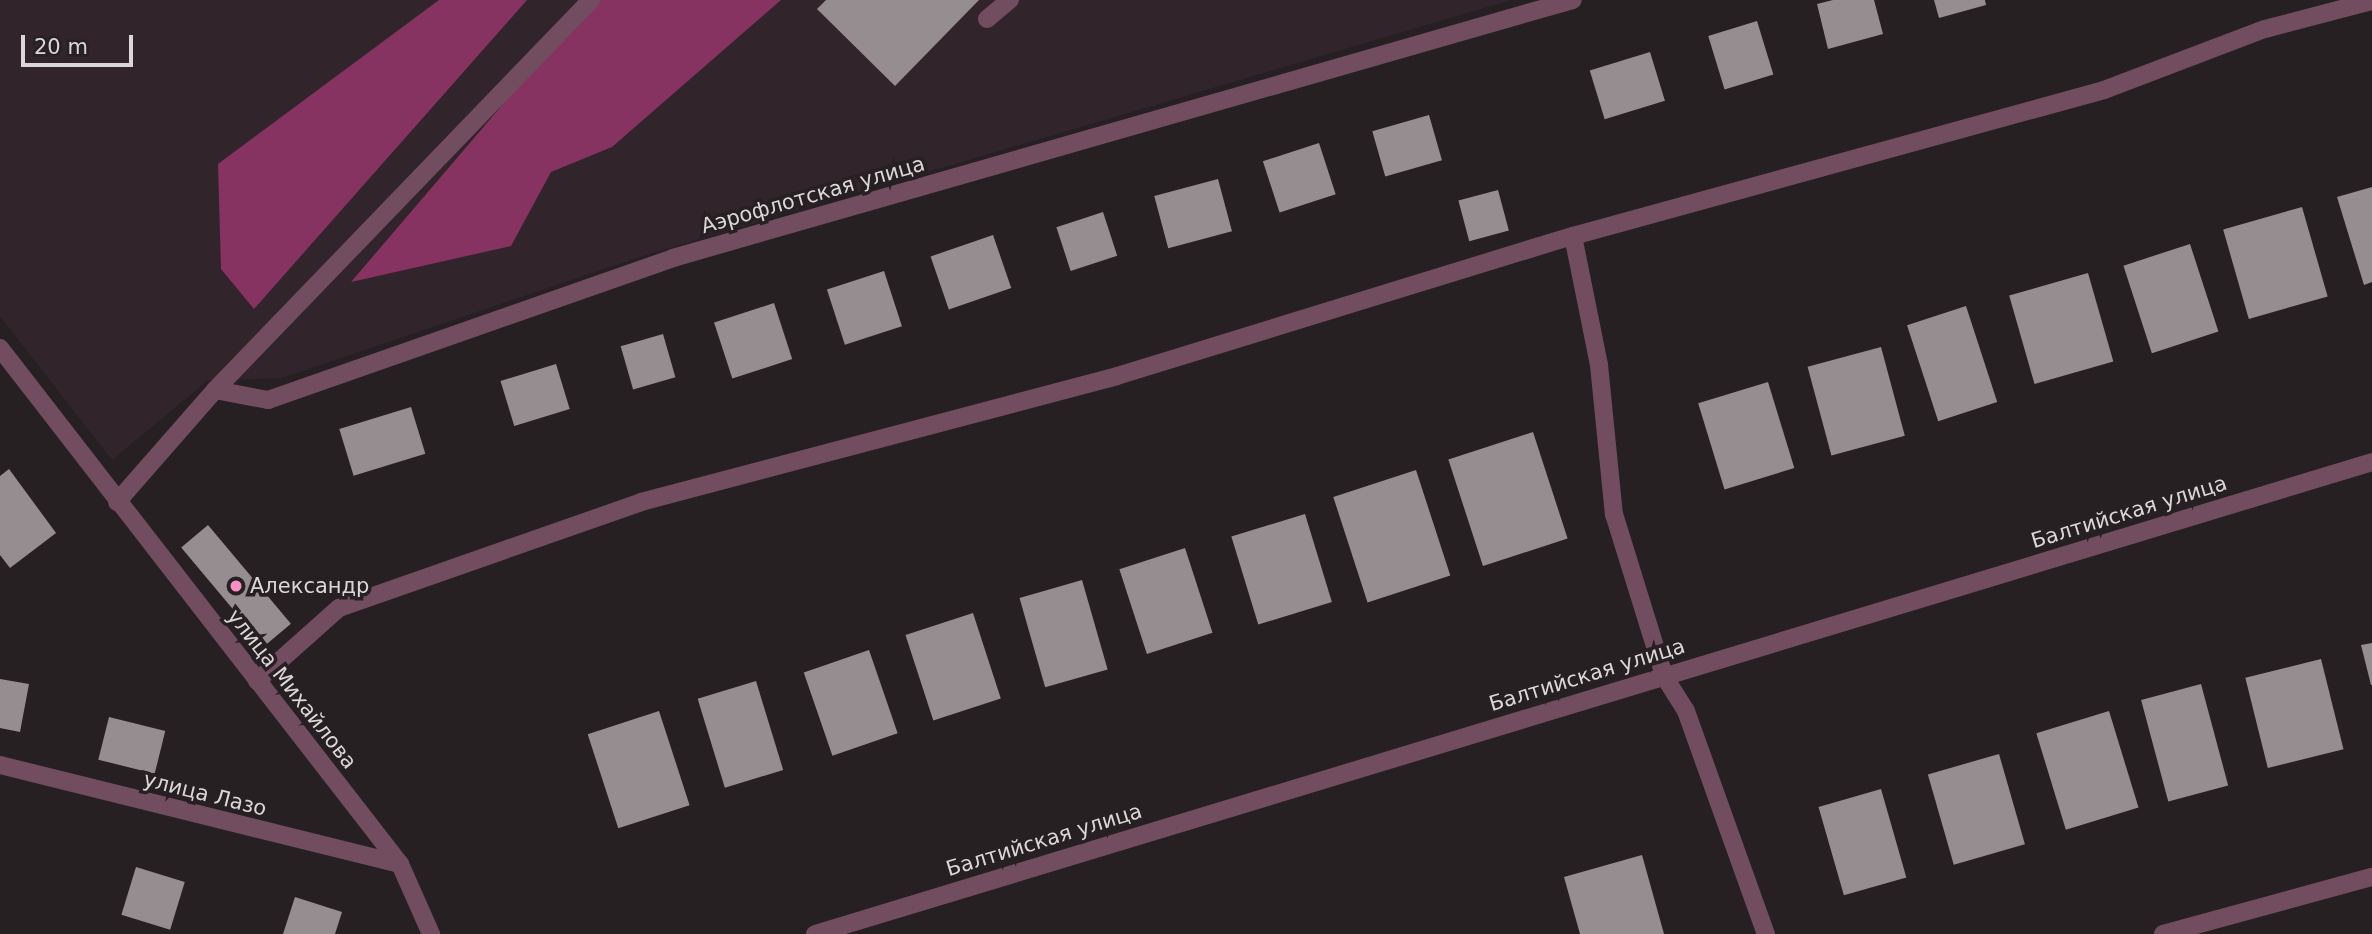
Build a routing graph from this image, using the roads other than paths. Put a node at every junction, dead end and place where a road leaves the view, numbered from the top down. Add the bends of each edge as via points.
1 (591, 0) edge
2 (1010, 0) edge
3 (1573, 0) edge
4 (2372, 1) edge
5 (987, 19) dead end
6 (1573, 236) junction
7 (0, 348) edge
8 (215, 390) junction
9 (2372, 462) edge
10 (117, 502) junction
11 (1664, 676) junction
12 (257, 681) junction
13 (0, 765) edge
14 (400, 864) junction
15 (2372, 877) edge
16 (431, 934) edge
17 (815, 934) edge
18 (1766, 934) edge
19 (2163, 934) edge

1 - 8 street
2 - 5 street
3 - 8 street, Аэрофлотская улица via 673,258 268,400
4 - 6 street via 2265,29 2104,90
6 - 11 street via 1599,365 1614,514
6 - 12 street via 1117,376 641,502 339,608
7 - 10 street, улица Михайлова
8 - 10 street
9 - 11 street, Балтийская улица
10 - 12 street, улица Михайлова
11 - 17 street, Балтийская улица
11 - 18 street via 1686,711
12 - 14 street, улица Михайлова
13 - 14 street, улица Лазо
14 - 16 street, улица Михайлова
15 - 19 street

